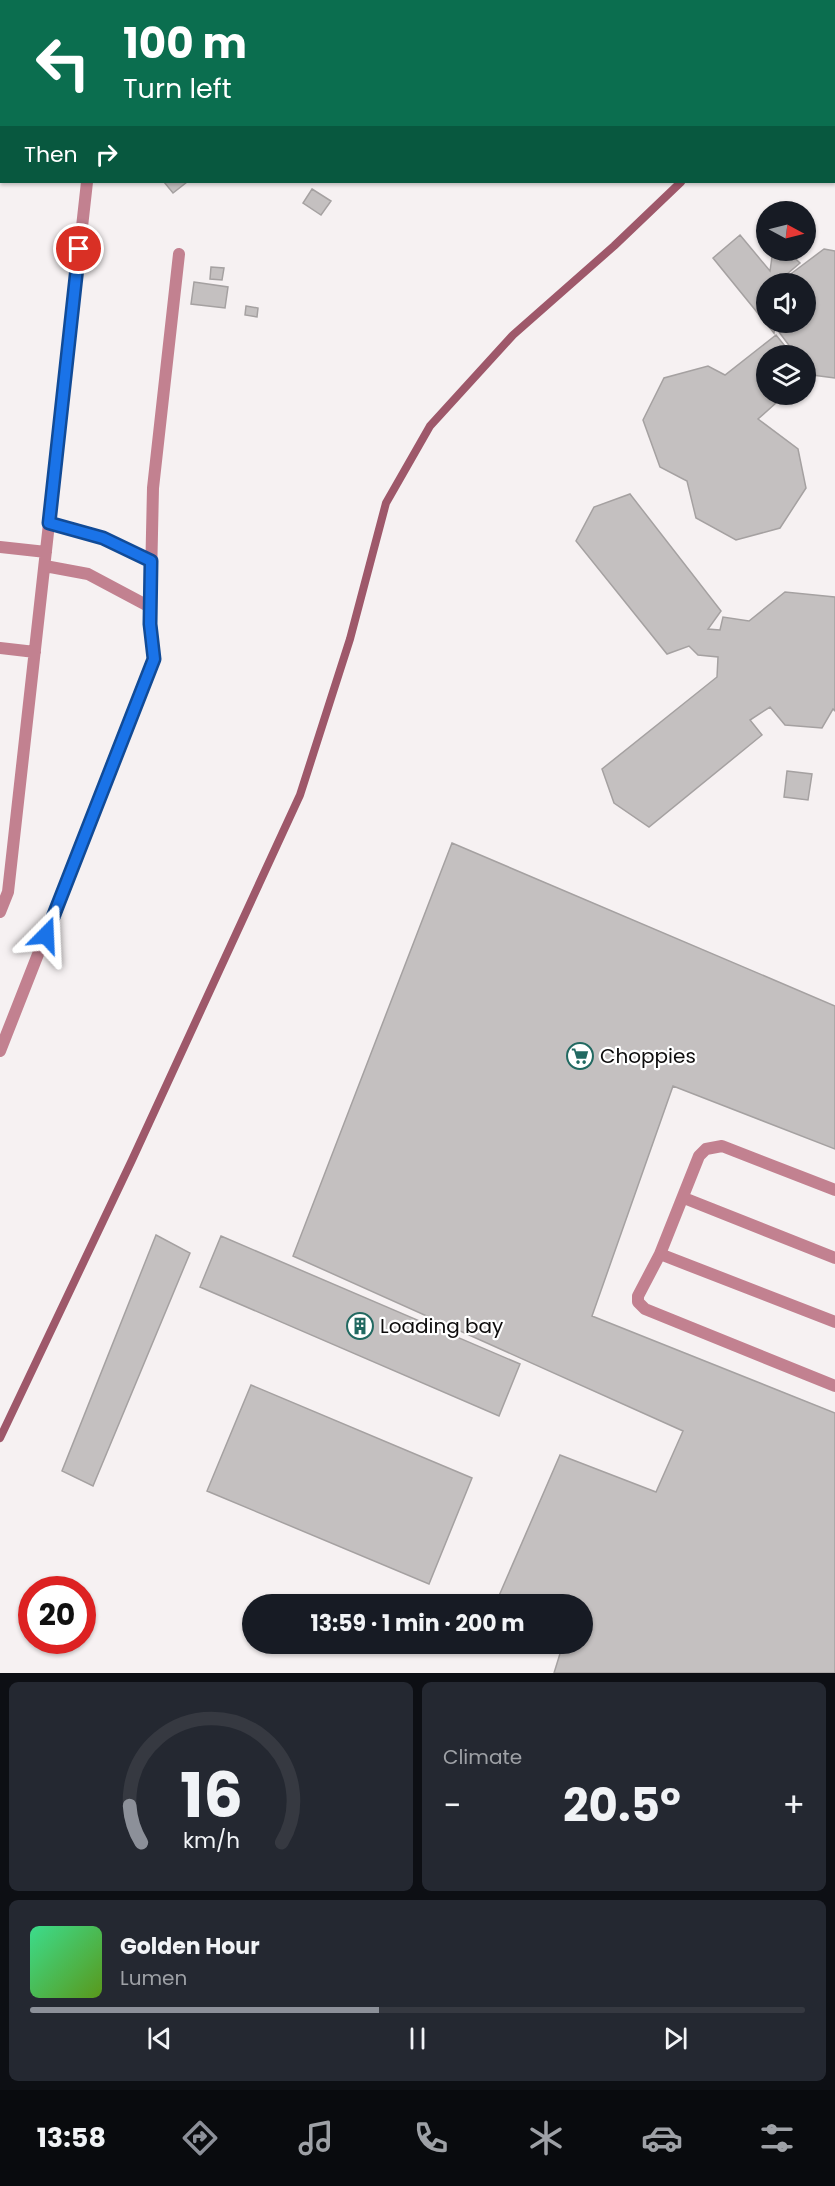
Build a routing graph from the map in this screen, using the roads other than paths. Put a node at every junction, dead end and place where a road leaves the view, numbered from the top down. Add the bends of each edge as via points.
1 (87, 183) edge
2 (179, 254) dead end
3 (49, 523) junction
4 (0, 547) edge
5 (46, 552) junction
6 (151, 561) junction
7 (45, 566) junction
8 (150, 607) junction
9 (0, 648) edge
10 (35, 652) junction
11 (0, 912) edge
12 (0, 1051) edge
13 (835, 1190) edge
14 (684, 1198) junction
15 (660, 1254) junction
16 (835, 1258) edge
17 (835, 1322) edge
18 (835, 1386) edge

1 - 3 lane
2 - 6 lane via 153,488
3 - 5 lane
3 - 6 lane via 103,538
4 - 5 lane
5 - 7 lane
6 - 8 lane
7 - 8 lane via 88,574
7 - 10 lane
8 - 12 lane via 154,659
9 - 10 lane
10 - 11 lane via 8,892
13 - 14 lane via 716,1146 699,1156
14 - 15 lane
14 - 16 lane
15 - 17 lane
15 - 18 lane via 638,1296 640,1306

